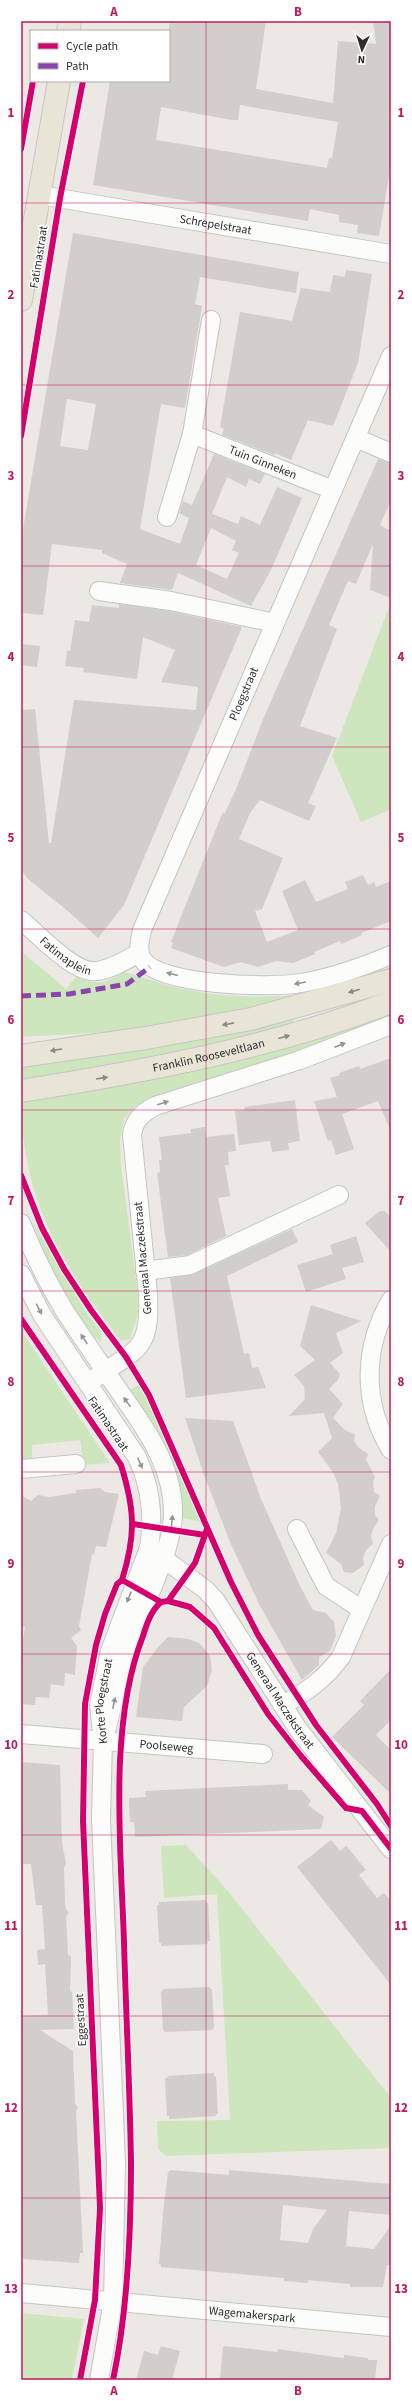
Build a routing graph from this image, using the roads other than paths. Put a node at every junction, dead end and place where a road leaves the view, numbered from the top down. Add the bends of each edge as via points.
1 (59, 82) edge
2 (40, 195) junction
3 (391, 254) edge
4 (21, 300) edge
5 (211, 320) dead end
6 (391, 356) edge
7 (192, 434) junction
8 (356, 438) junction
9 (391, 453) edge
10 (333, 490) junction
11 (167, 518) dead end
12 (98, 591) dead end
13 (275, 623) junction
14 (21, 920) edge
15 (139, 953) junction
16 (391, 955) edge
17 (391, 980) edge
18 (391, 1002) edge
19 (391, 1024) edge
20 (21, 1056) edge
21 (21, 1091) edge
22 (339, 1195) dead end
23 (21, 1223) edge
24 (145, 1271) junction
25 (21, 1274) edge
26 (391, 1300) edge
27 (105, 1371) junction
28 (88, 1383) junction
29 (391, 1450) edge
30 (76, 1464) dead end
31 (21, 1469) edge
32 (297, 1529) dead end
33 (391, 1544) edge
34 (156, 1553) junction
35 (361, 1609) junction
36 (283, 1705) junction
37 (21, 1734) edge
38 (103, 1741) junction
39 (263, 1754) dead end
40 (391, 1849) edge
41 (21, 2293) edge
42 (113, 2301) junction
43 (391, 2327) edge
44 (99, 2380) edge

1 - 2 main road, Fatimastraat
2 - 3 street, Schrepelstraat
2 - 4 main road, Fatimastraat
5 - 7 street
6 - 8 street, Ploegstraat
7 - 10 street, Tuin Ginneken
7 - 11 street
8 - 9 street
8 - 10 street, Ploegstraat
10 - 13 street, Ploegstraat
12 - 13 street via 171,601
13 - 15 street, Ploegstraat via 142,930
14 - 15 street, Fatimaplein via 73,965 84,971 96,972
16 -> 15 street via 338,974 302,982 265,986 206,982 157,970 150,967
17 -> 20 main road via 251,1019 146,1038
21 -> 18 main road, Franklin Rooseveltlaan via 189,1062 296,1034
24 -> 19 street, Generaal Maczekstraat via 132,1135 133,1126 142,1113 155,1106 300,1060
22 - 24 street via 190,1265
27 -> 23 street via 64,1309
24 - 27 street, Generaal Maczekstraat via 150,1317 147,1334 140,1347
25 -> 28 street, Fatimastraat via 42,1315
26 - 29 street via 377,1328 369,1375 372,1405 379,1427
27 - 28 street, Generaal Maczekstraat
34 -> 27 street via 171,1530 173,1514 168,1476 150,1436
28 -> 34 street via 131,1445 143,1470 152,1509
30 - 31 street
32 - 35 street via 326,1586
33 - 35 street
34 - 36 street, Generaal Maczekstraat via 206,1590 216,1601
34 - 38 street, Korte Ploegstraat via 124,1657 114,1707
35 - 36 street via 341,1658 329,1674 311,1689
36 - 40 street, Generaal Maczekstraat via 320,1758
37 - 38 street, Poolseweg
38 - 39 street, Poolseweg
38 - 42 street via 101,1819 116,2163
41 - 42 street, Wagemakerspark
42 - 43 street, Wagemakerspark
42 - 44 street

